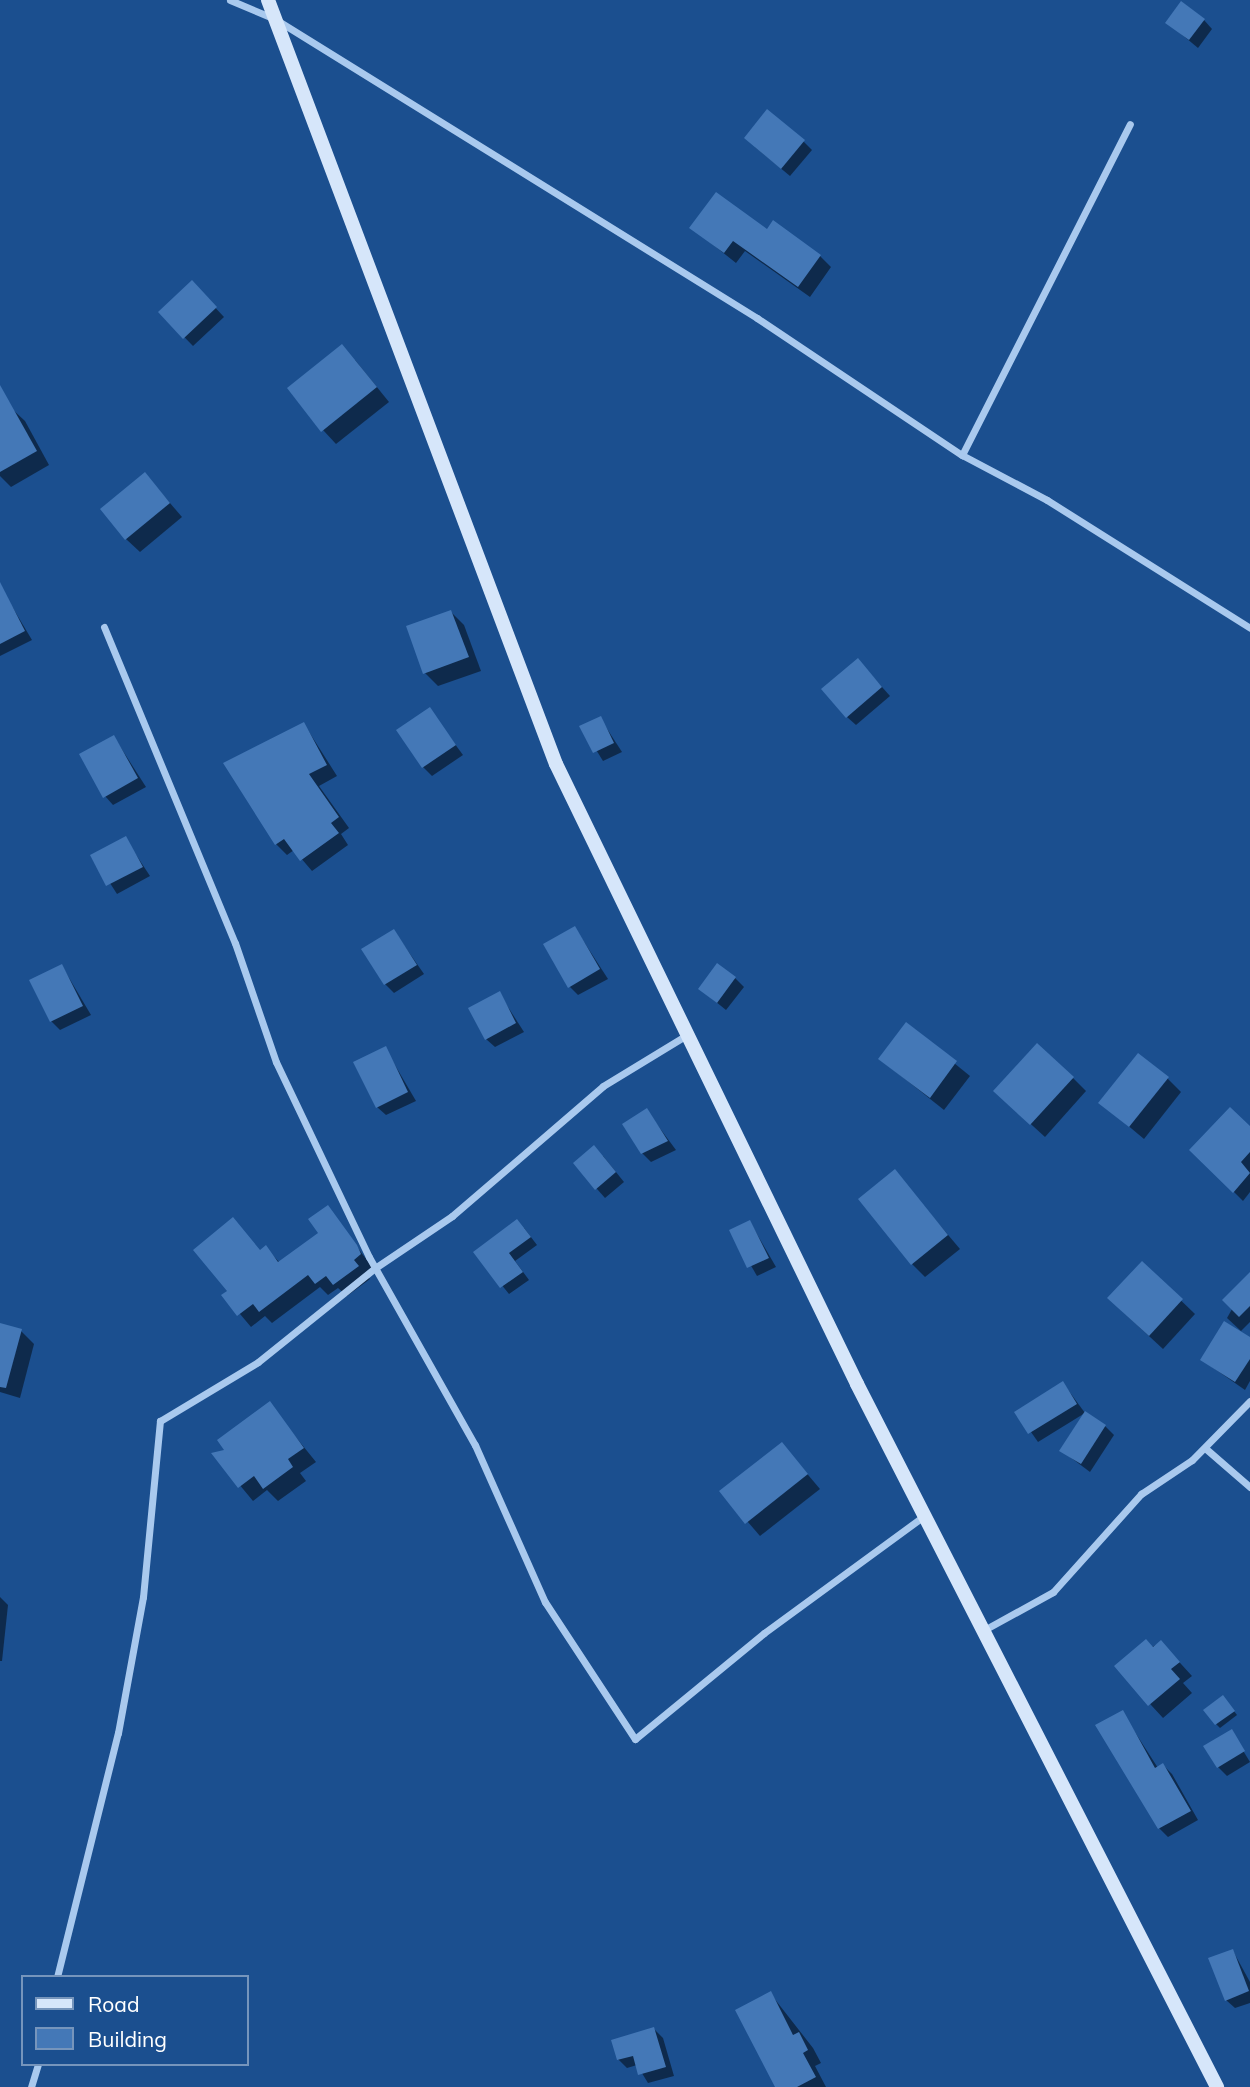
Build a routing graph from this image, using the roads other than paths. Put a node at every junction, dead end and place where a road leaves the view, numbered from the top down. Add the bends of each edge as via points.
1 (229, 0) edge
2 (268, 0) edge
3 (275, 19) junction
4 (1130, 124) dead end
5 (962, 455) junction
6 (104, 627) dead end
7 (1250, 628) edge
8 (687, 1035) junction
9 (375, 1268) junction
10 (1250, 1401) edge
11 (1205, 1448) junction
12 (1250, 1487) edge
13 (924, 1516) junction
14 (983, 1630) junction
15 (57, 1975) edge
16 (37, 2066) edge
17 (31, 2087) edge
18 (1217, 2087) edge

1 - 3 street
2 - 3 main road
3 - 5 street via 757,318
3 - 8 main road via 556,764
4 - 5 street
5 - 7 street via 1047,500
6 - 9 street via 235,943 275,1062
8 - 9 street via 603,1086 452,1216
8 - 13 main road
9 - 13 street via 475,1445 545,1602 635,1738 764,1633
9 - 15 street via 258,1362 160,1421 143,1597 120,1719
10 - 11 street
11 - 12 street
11 - 14 street via 1141,1494 1053,1592
13 - 14 main road
14 - 18 main road
16 - 17 street

